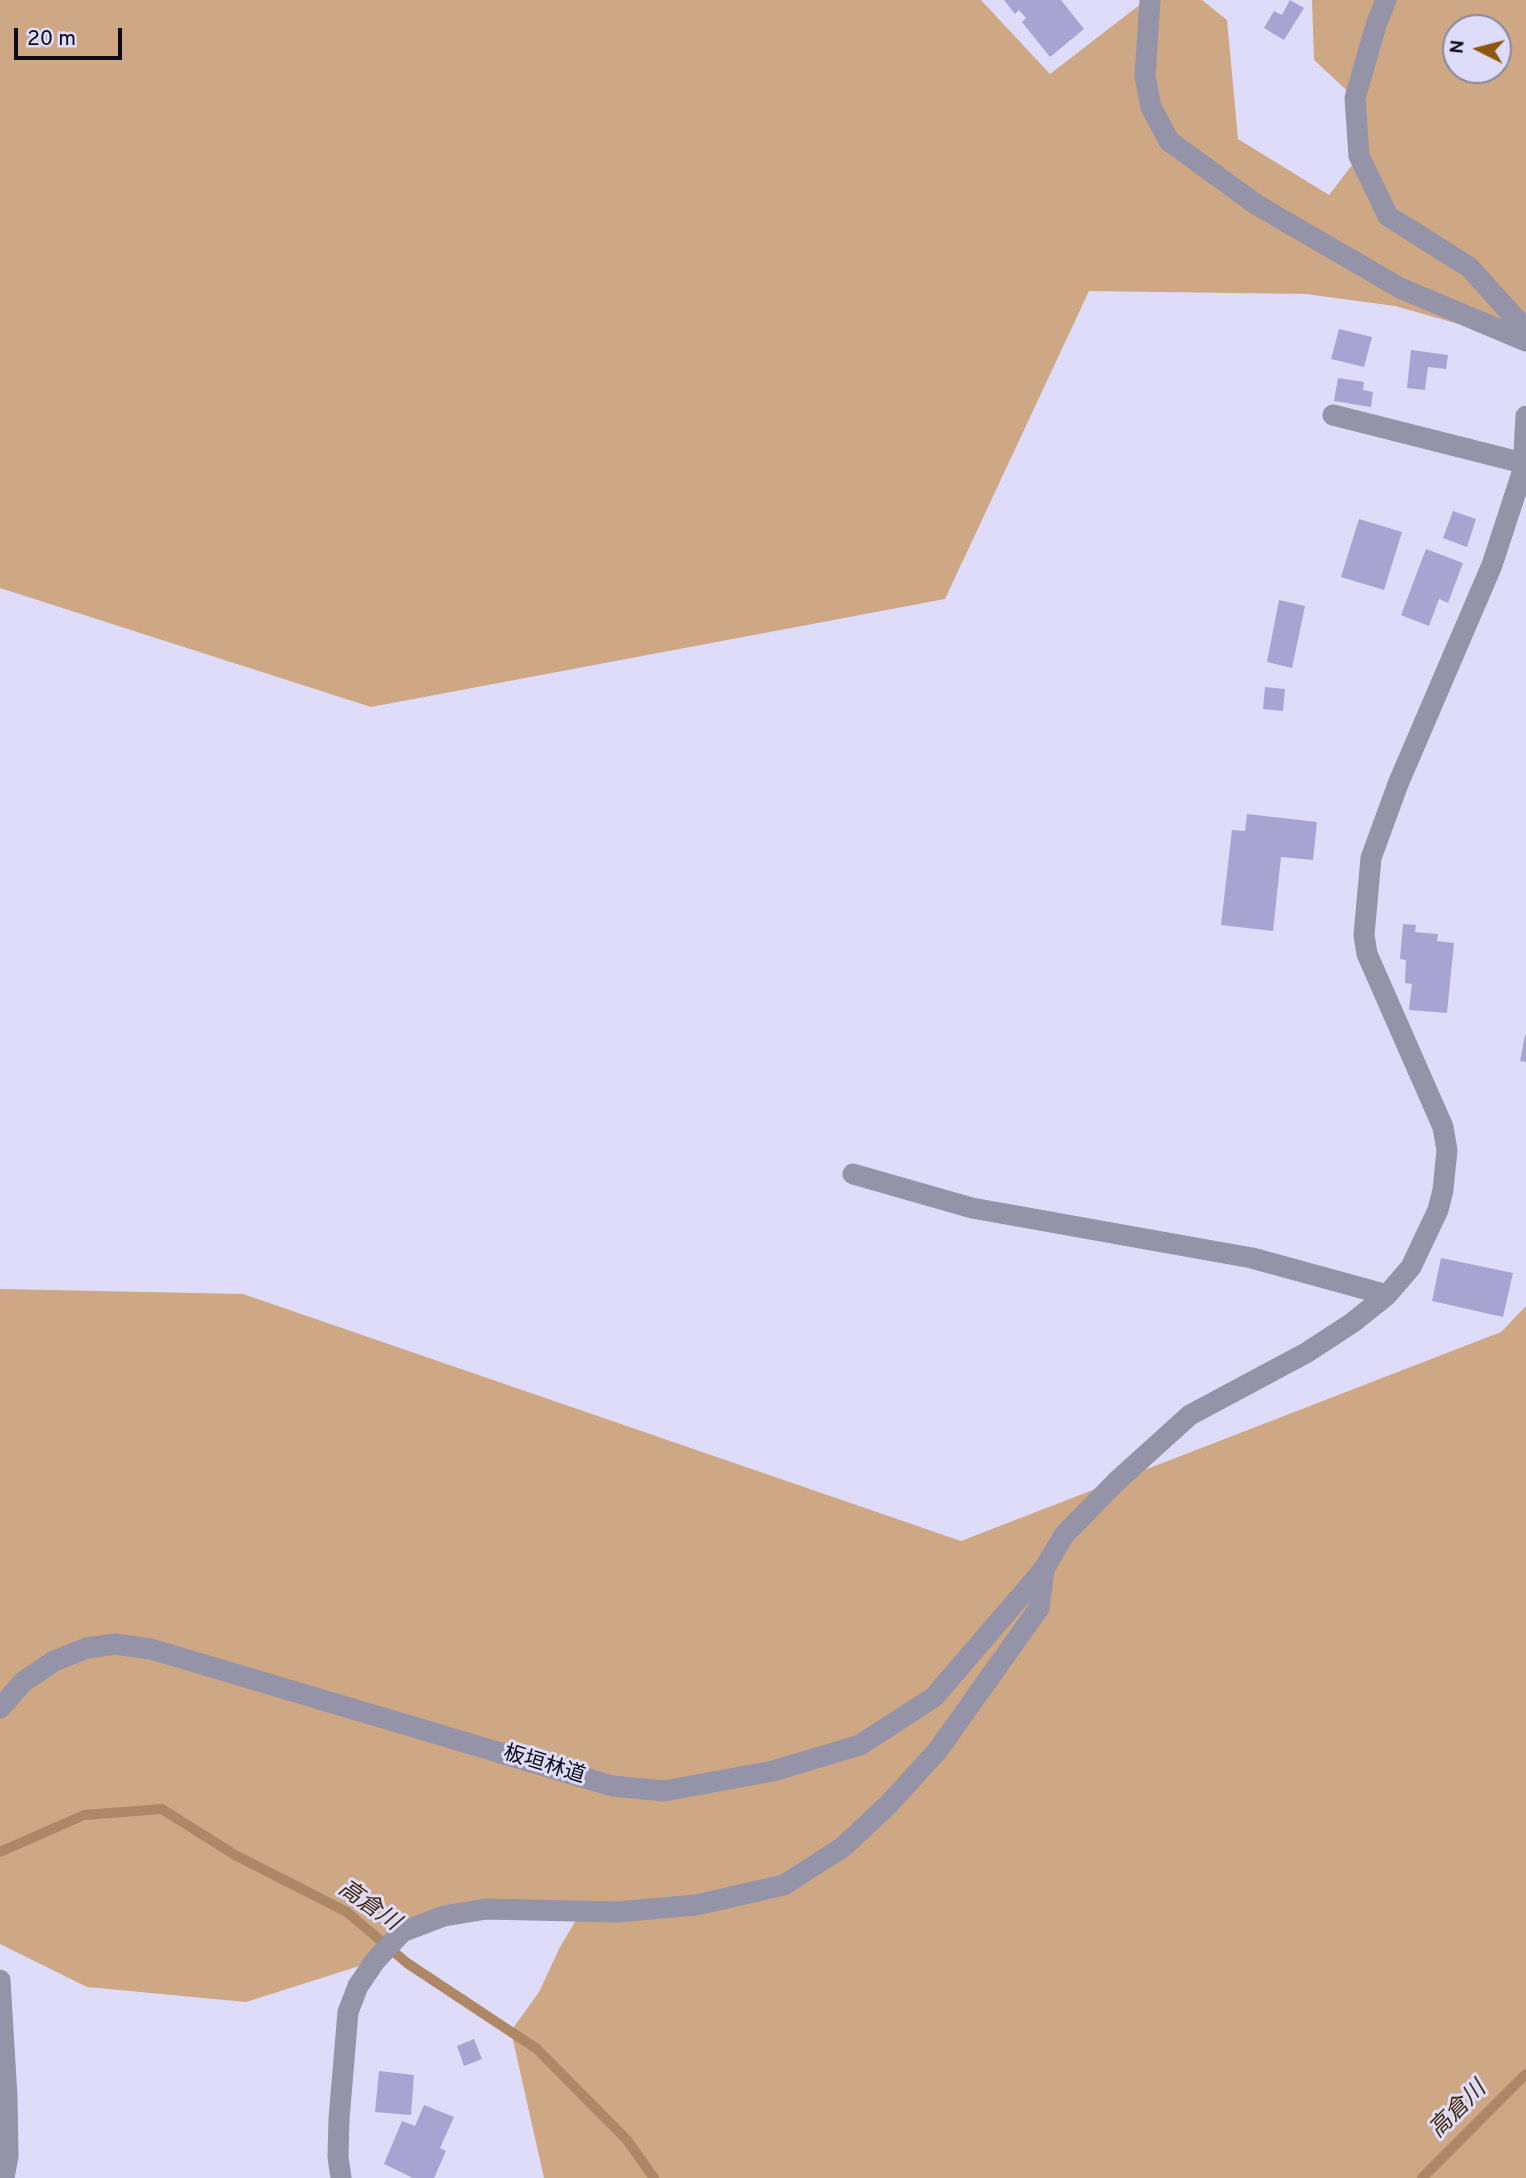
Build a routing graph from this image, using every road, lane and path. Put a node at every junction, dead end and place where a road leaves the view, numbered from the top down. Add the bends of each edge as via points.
1 (1150, 0) edge
2 (1386, 0) edge
3 (1526, 330) edge
4 (1526, 341) edge
5 (1333, 415) dead end
6 (1526, 416) edge
7 (1523, 463) junction
8 (853, 1174) dead end
9 (1387, 1296) junction
10 (1044, 1569) junction
11 (0, 1708) edge
12 (0, 1980) edge
13 (4, 2178) edge
14 (341, 2178) edge

1 - 4 street via 1145,76 1152,107 1168,141 1257,205 1400,288
2 - 3 street via 1355,97 1359,156 1388,216 1469,267
5 - 7 street
6 - 7 street
7 - 9 street via 1492,565 1371,858 1364,935 1367,954 1443,1127 1447,1150 1438,1210 1411,1267
8 - 9 street via 972,1208 1252,1258
9 - 10 street via 1306,1353 1190,1415 1064,1535
10 - 11 street, 板垣林道 via 934,1698 860,1745 773,1772 664,1791 612,1786 151,1649 115,1644 87,1648 54,1661 23,1682
10 - 14 street via 1039,1608 938,1750 890,1804 843,1846 784,1885 696,1905 630,1910 487,1909 444,1916 402,1932 358,1986 348,2012 339,2119
12 - 13 street via 7,2097

